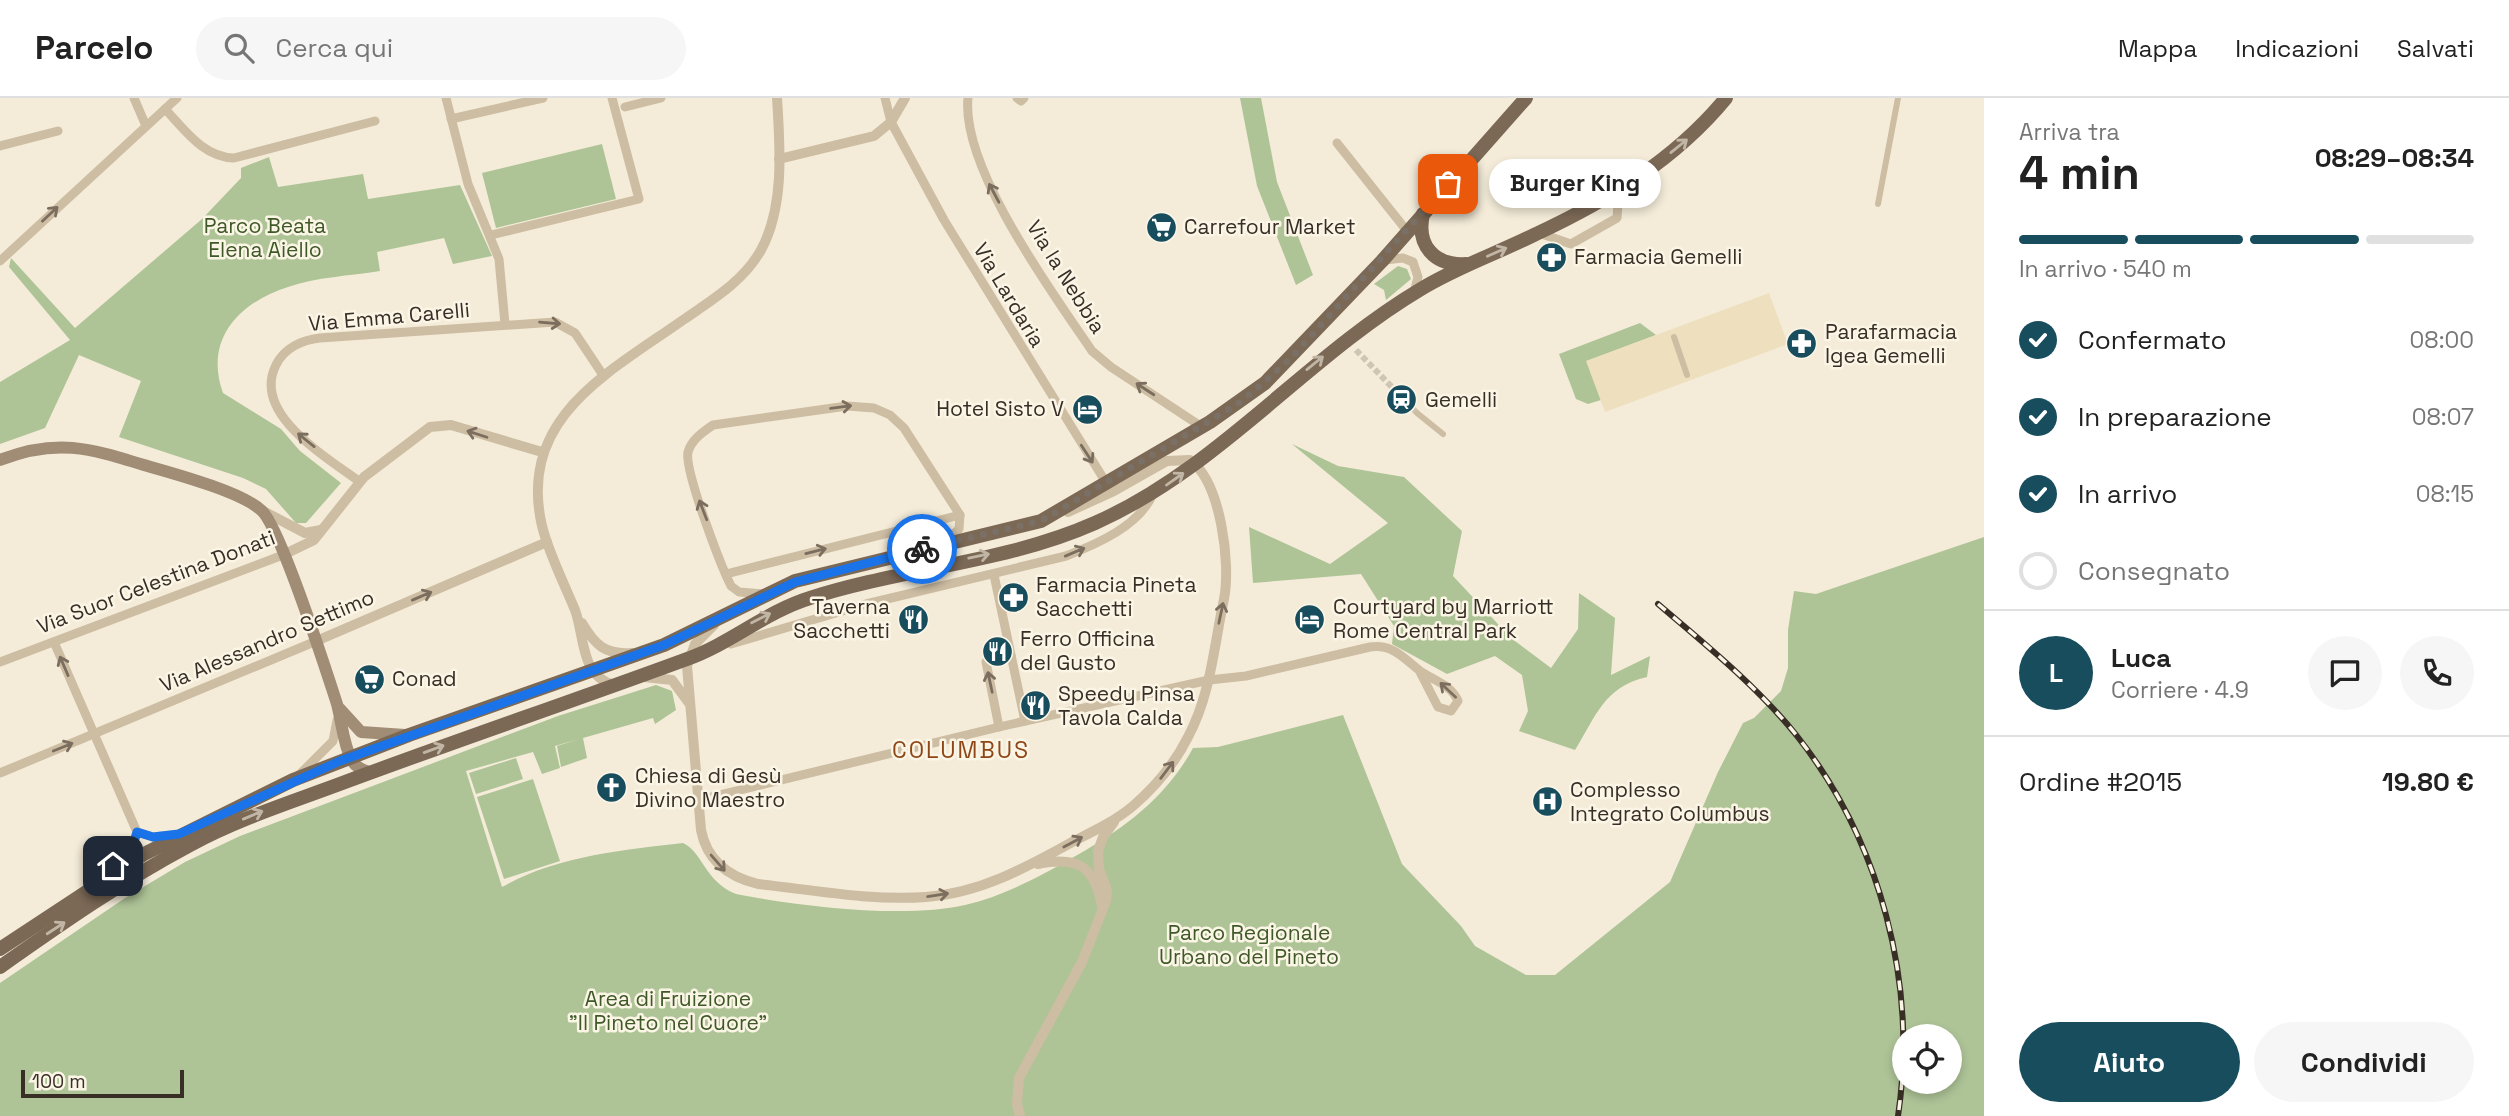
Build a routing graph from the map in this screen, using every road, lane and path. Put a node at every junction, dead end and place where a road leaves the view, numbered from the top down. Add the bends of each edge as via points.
1 (134, 98) edge
2 (177, 98) edge
3 (446, 98) edge
4 (542, 98) edge
5 (612, 98) edge
6 (661, 98) edge
7 (778, 98) edge
8 (885, 98) edge
9 (905, 98) edge
10 (968, 98) edge
11 (1017, 98) edge
12 (1024, 98) edge
13 (1526, 98) edge
14 (1726, 98) edge
15 (1898, 98) edge
16 (625, 107) dead end
17 (165, 109) junction
18 (451, 119) junction
19 (375, 121) dead end
20 (891, 122) junction
21 (146, 126) junction
22 (58, 131) dead end
23 (1338, 143) dead end
24 (0, 146) edge
25 (779, 159) junction
26 (1619, 190) junction
27 (1878, 204) dead end
28 (1423, 213) junction
29 (1407, 231) junction
30 (1539, 233) junction
31 (491, 235) junction
32 (0, 261) edge
33 (1381, 261) junction
34 (1469, 264) junction
35 (1414, 293) junction
36 (505, 324) junction
37 (1674, 337) dead end
38 (603, 375) junction
39 (1687, 375) dead end
40 (1417, 413) tunnel mouth
41 (1202, 427) junction
42 (1443, 434) dead end
43 (542, 452) junction
44 (0, 460) edge
45 (1196, 464) junction
46 (1105, 481) junction
47 (360, 482) junction
48 (1153, 494) junction
49 (262, 511) junction
50 (960, 514) junction
51 (1041, 521) junction
52 (321, 530) junction
53 (547, 542) junction
54 (938, 545) junction
55 (283, 555) junction
56 (726, 574) junction
57 (994, 575) junction
58 (765, 594) junction
59 (726, 614) junction
60 (576, 615) junction
61 (54, 642) junction
62 (314, 642) junction
63 (651, 650) junction
64 (702, 653) junction
65 (1011, 655) junction
66 (688, 659) junction
67 (0, 662) edge
68 (1419, 670) junction
69 (593, 672) junction
70 (637, 677) junction
71 (1209, 680) junction
72 (614, 685) junction
73 (337, 705) junction
74 (691, 705) junction
75 (1025, 722) junction
76 (999, 727) junction
77 (93, 735) junction
78 (409, 735) junction
79 (351, 757) junction
80 (369, 772) junction
81 (0, 773) edge
82 (293, 780) junction
83 (699, 800) junction
84 (1118, 818) junction
85 (137, 832) junction
86 (179, 834) junction
87 (1028, 866) junction
88 (100, 880) junction
89 (1102, 909) junction
90 (0, 949) edge
91 (0, 967) edge
92 (1020, 1116) edge

1 - 21 street
2 - 17 street
3 - 18 street
4 - 18 street
5 - 31 street via 639,199
6 - 16 street
7 - 25 street
8 - 20 street, Via Lardaria
9 - 20 street
41 -> 10 street, Via la Nebbia via 1092,351 990,186 970,137
11 - 12 street via 1021,102
13 - 28 main road
26 -> 14 main road via 1686,140
15 - 27 street
17 - 19 street via 202,148 223,158 244,158
17 - 21 street
18 - 31 street via 468,184
20 - 25 street via 864,140
20 -> 46 street, Via Lardaria via 944,220
32 -> 21 street
22 - 24 street
23 - 29 street
25 - 38 street via 770,226 747,269 722,294
26 - 30 main road
26 - 30 street via 1617,218 1571,244
28 - 29 main road
28 - 34 main road via 1420,232 1430,253 1447,264
29 - 33 main road
34 -> 30 main road
31 - 36 street via 500,266
33 - 35 street via 1403,258 1413,262 1418,277
33 - 41 main road via 1265,383
34 - 35 main road
45 -> 35 main road via 1331,350
36 -> 38 street, Via Emma Carelli via 564,325 580,338
47 -> 36 street, Via Emma Carelli via 284,420 272,395 273,370 280,358 310,339
37 - 39 street
38 - 43 street via 562,417
40 - 42 street
41 - 46 main road
43 -> 47 street, Via Suor Celestina Donati via 451,425 430,428
43 - 53 street via 538,499
44 - 49 main road via 48,446 73,445 200,483
48 -> 45 main road
45 - 51 street via 1186,458 1167,461 1114,491
71 -> 45 street via 1227,561 1209,486
46 - 51 main road
47 - 52 street, Via Suor Celestina Donati
57 -> 48 street via 1096,543 1142,513
64 -> 48 main road via 762,618 809,598 1046,541
49 - 52 street, Via Suor Celestina Donati via 302,531
49 - 55 main road
50 - 54 street via 957,532
56 -> 50 street
56 -> 50 street via 688,461 694,441 718,423 857,405 874,408 904,428
51 - 54 main road
52 - 55 street, Via Suor Celestina Donati via 312,541
53 - 60 street
62 -> 53 street, Via Alessandro Settimo
54 - 58 main road via 817,575
55 - 61 street, Via Suor Celestina Donati
55 - 62 main road
56 - 58 street via 736,591
57 - 64 street via 866,604
57 - 65 street
58 - 59 main road
59 - 63 main road
59 - 66 street via 695,644
60 - 63 street via 594,643 606,651
60 - 69 street
61 - 67 street, Via Suor Celestina Donati
77 -> 61 street
62 - 73 main road
62 - 77 street, Via Alessandro Settimo
63 - 69 main road
64 - 66 main road
65 - 75 street
76 -> 65 street via 986,662
66 - 70 main road
66 - 74 street
68 -> 68 street via 1438,707 1451,711 1458,701 1455,694
68 - 71 street via 1401,653 1376,646
69 - 72 street
69 - 78 main road
70 - 72 main road
70 - 74 street via 670,679
71 - 75 street
84 -> 71 street via 1173,762 1192,729
80 -> 72 main road
73 - 78 main road via 361,732
73 - 79 main road
73 - 82 street via 333,741
74 - 83 street
75 - 76 street
76 - 83 street
81 -> 77 street, Via Alessandro Settimo
77 - 85 street
78 - 79 main road
79 - 80 main road
79 - 82 main road
91 -> 80 main road via 118,887 192,844 268,809
82 - 86 main road
83 -> 87 street via 702,835 713,858 730,875 758,884 925,897 984,886
87 -> 84 street
84 - 89 street via 1098,851 1107,890
85 - 86 street via 153,837
85 - 88 street via 130,849
86 - 88 main road
87 - 89 street via 1063,861 1077,864 1096,881
88 - 90 main road
89 - 92 street via 1077,973 1020,1079

